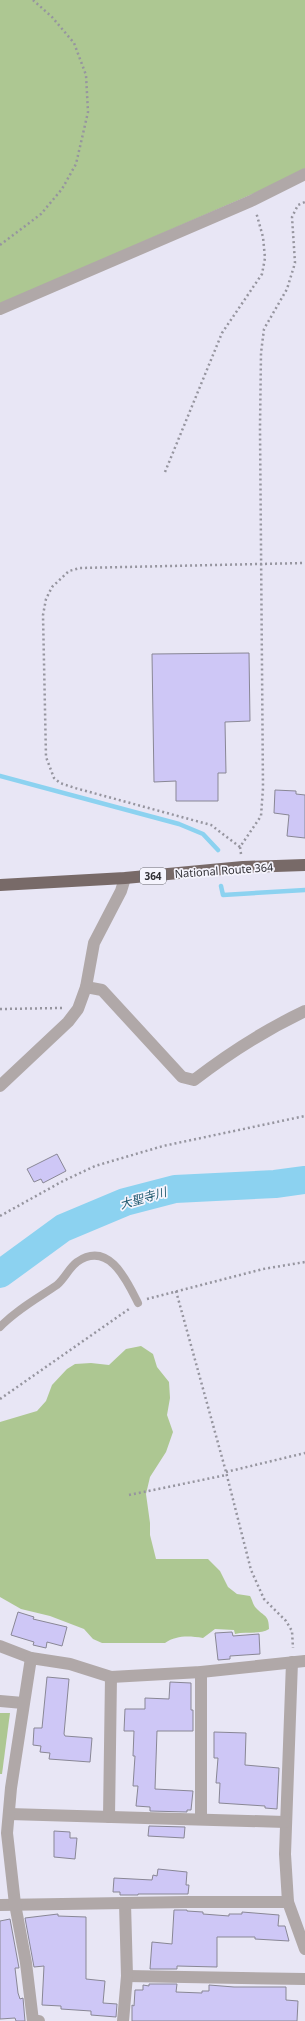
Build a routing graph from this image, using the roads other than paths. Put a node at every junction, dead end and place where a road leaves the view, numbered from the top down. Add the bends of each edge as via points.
1 (305, 174) edge
2 (0, 310) edge
3 (305, 865) edge
4 (125, 878) junction
5 (0, 885) edge
6 (86, 987) junction
7 (305, 1011) edge
8 (0, 1086) edge
9 (138, 1303) road end
10 (0, 1327) edge
11 (0, 1646) edge
12 (31, 1658) junction
13 (292, 1662) junction
14 (305, 1662) edge
15 (201, 1672) junction
16 (111, 1677) junction
17 (0, 1701) edge
18 (23, 1703) junction
19 (9, 1814) junction
20 (109, 1817) junction
21 (201, 1819) junction
22 (285, 1822) junction
23 (288, 1902) junction
24 (126, 1903) junction
25 (15, 1904) junction
26 (0, 1905) edge
27 (305, 1949) edge
28 (127, 1976) junction
29 (305, 1978) edge
30 (33, 2021) edge
31 (39, 2021) edge
32 (123, 2021) edge

1 - 2 street via 251,201
3 - 4 highway, National Route 364 / 364 via 244,867
4 - 5 highway, National Route 364 / 364
4 - 6 street via 94,943
6 - 7 street via 102,990 182,1077 194,1080 226,1055 264,1031
6 - 8 street via 78,1009 68,1022
9 - 10 lane via 125,1276 115,1264 103,1257 84,1258 75,1263 57,1284
11 - 12 street
12 - 16 street via 70,1664
12 - 18 street
13 - 14 street
13 - 15 street
13 - 22 street
15 - 16 street
15 - 21 street
16 - 20 street
17 - 18 street
18 - 19 street
19 - 20 street
19 - 25 street via 7,1833
20 - 21 street
21 - 22 street
22 - 23 street
23 - 24 street
23 - 27 street
24 - 25 street
24 - 28 street
25 - 26 street
25 - 30 street
28 - 29 street
28 - 32 street
30 - 31 street

